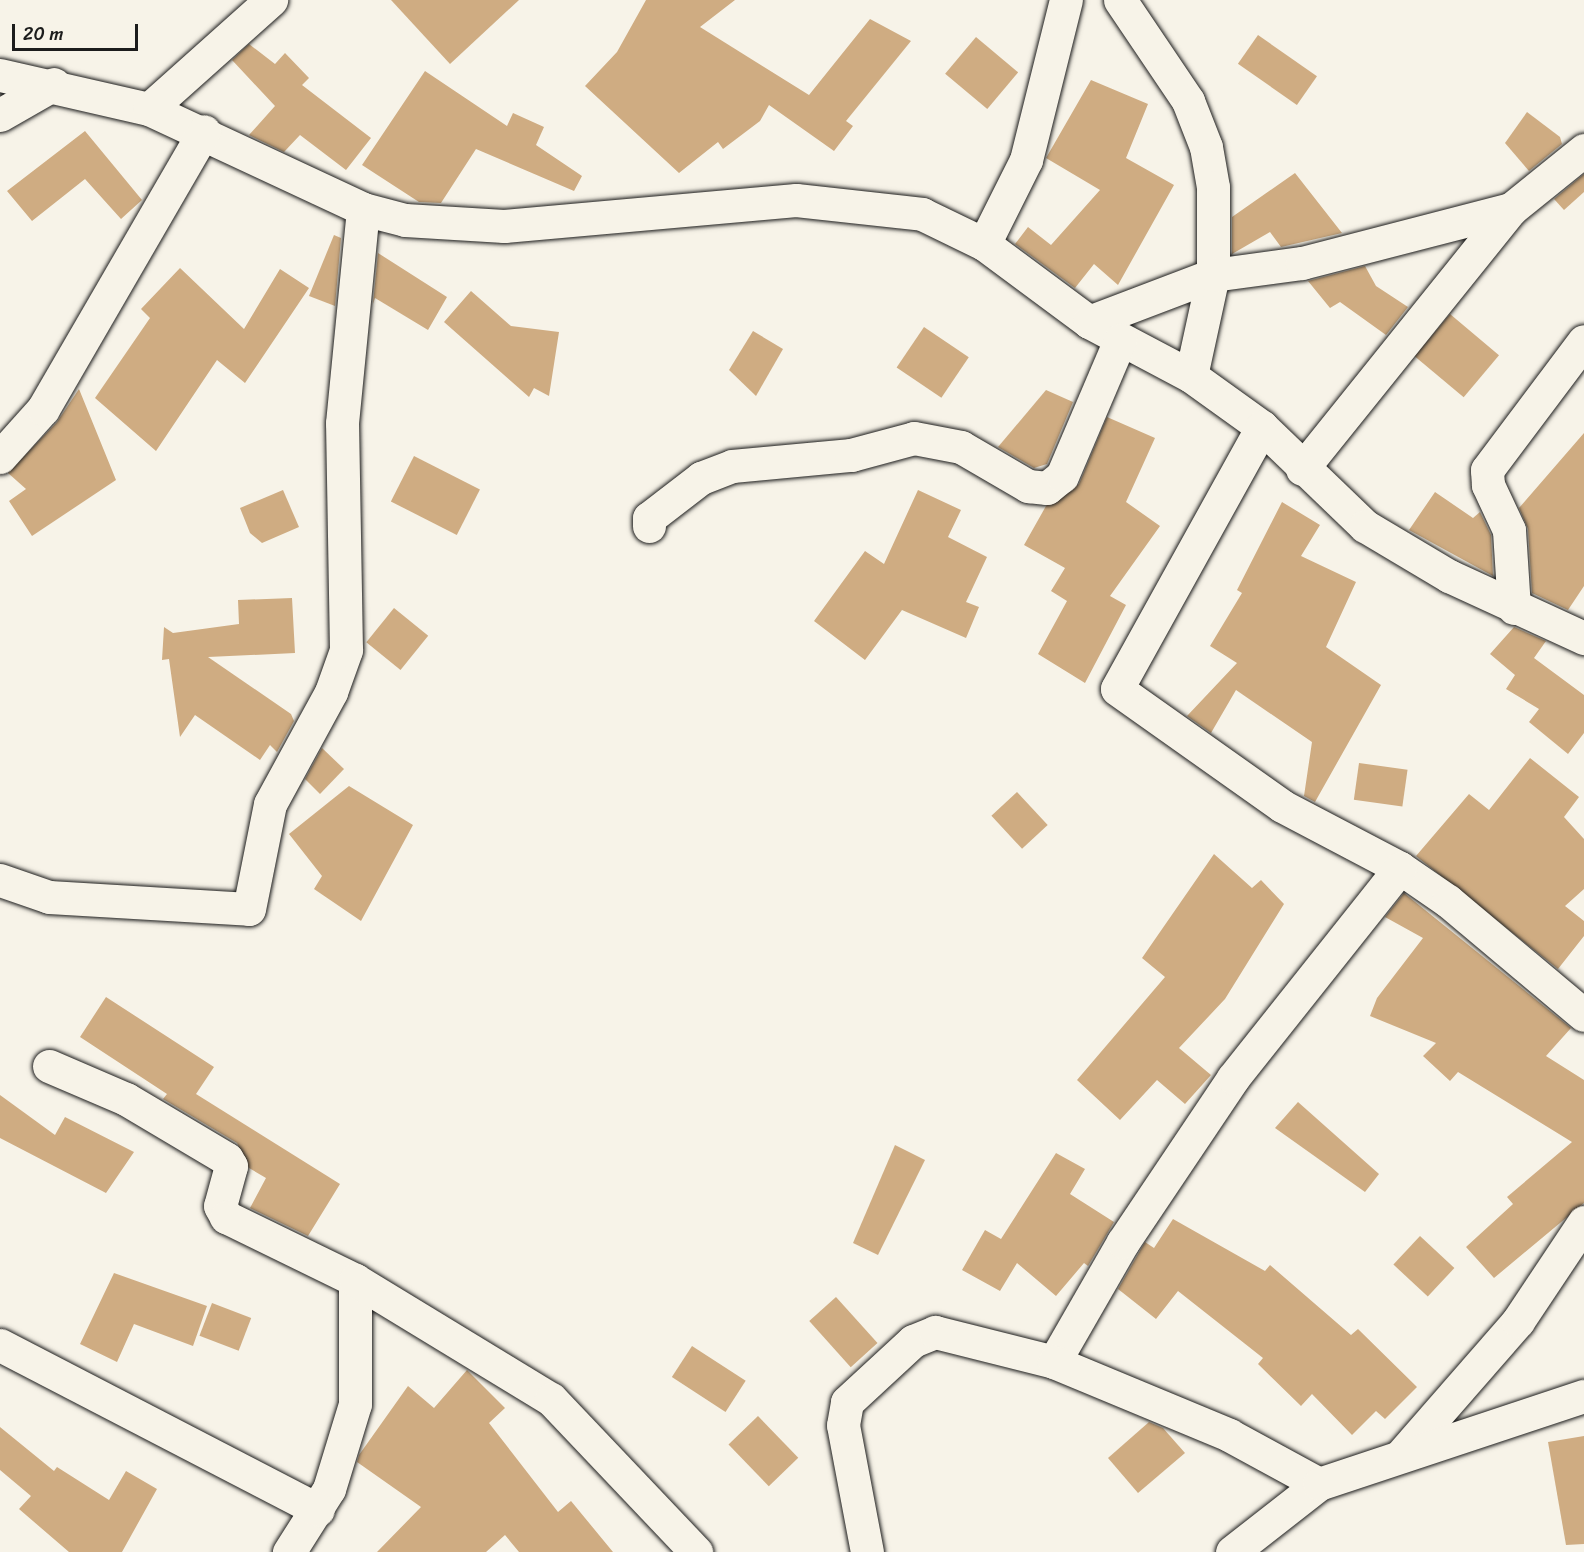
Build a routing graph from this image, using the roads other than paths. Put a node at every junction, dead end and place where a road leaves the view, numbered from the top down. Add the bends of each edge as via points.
1 (271, 0) edge
2 (1066, 0) edge
3 (1120, 0) edge
4 (0, 75) edge
5 (54, 84) junction
6 (149, 109) junction
7 (0, 116) edge
8 (204, 131) junction
9 (1584, 150) edge
10 (363, 209) junction
11 (1511, 209) junction
12 (984, 244) junction
13 (1213, 275) junction
14 (1089, 322) junction
15 (1120, 340) junction
16 (1584, 341) edge
17 (1191, 376) junction
18 (1262, 427) junction
19 (0, 457) edge
20 (1302, 469) junction
21 (649, 526) dead end
22 (1514, 608) junction
23 (1584, 638) edge
24 (1400, 868) junction
25 (0, 880) edge
26 (1584, 1015) edge
27 (49, 1066) dead end
28 (1584, 1222) edge
29 (355, 1280) junction
30 (0, 1346) edge
31 (1054, 1362) junction
32 (1584, 1396) edge
33 (1403, 1453) junction
34 (1319, 1484) junction
35 (318, 1510) junction
36 (289, 1552) edge
37 (696, 1552) edge
38 (867, 1552) edge
39 (1232, 1552) edge

1 - 6 street
2 - 12 street via 1026,160
3 - 13 street via 1188,101 1206,147 1213,187
4 - 5 street
5 - 6 street
5 - 7 street
6 - 8 street
8 - 10 street
8 - 19 street via 43,409
9 - 11 street
10 - 12 street via 452,226 504,226 796,200 922,214
10 - 25 street via 342,423 346,650 331,692 270,804 249,909 49,897
11 - 13 street via 1302,263
11 - 20 street
12 - 14 street
13 - 14 street
13 - 17 street
14 - 15 street
15 - 17 street
15 - 21 street via 1062,476 1047,488 1028,486 961,447 914,438 850,455 732,466 701,478 649,518
16 - 22 street via 1487,470 1488,485 1509,530
17 - 18 street
18 - 20 street
18 - 24 street via 1118,689 1282,806
20 - 22 street via 1365,526
22 - 23 street
24 - 26 street
24 - 31 street via 1233,1078 1123,1242
27 - 29 street via 126,1099 227,1159 231,1166 220,1206 226,1217
28 - 33 street via 1518,1321
29 - 35 street via 355,1404 329,1489
29 - 37 street via 551,1399
30 - 35 street
31 - 34 street via 1229,1435
31 - 38 street via 935,1332 913,1341 852,1396 843,1425
32 - 33 street
33 - 34 street
34 - 39 street
35 - 36 street

